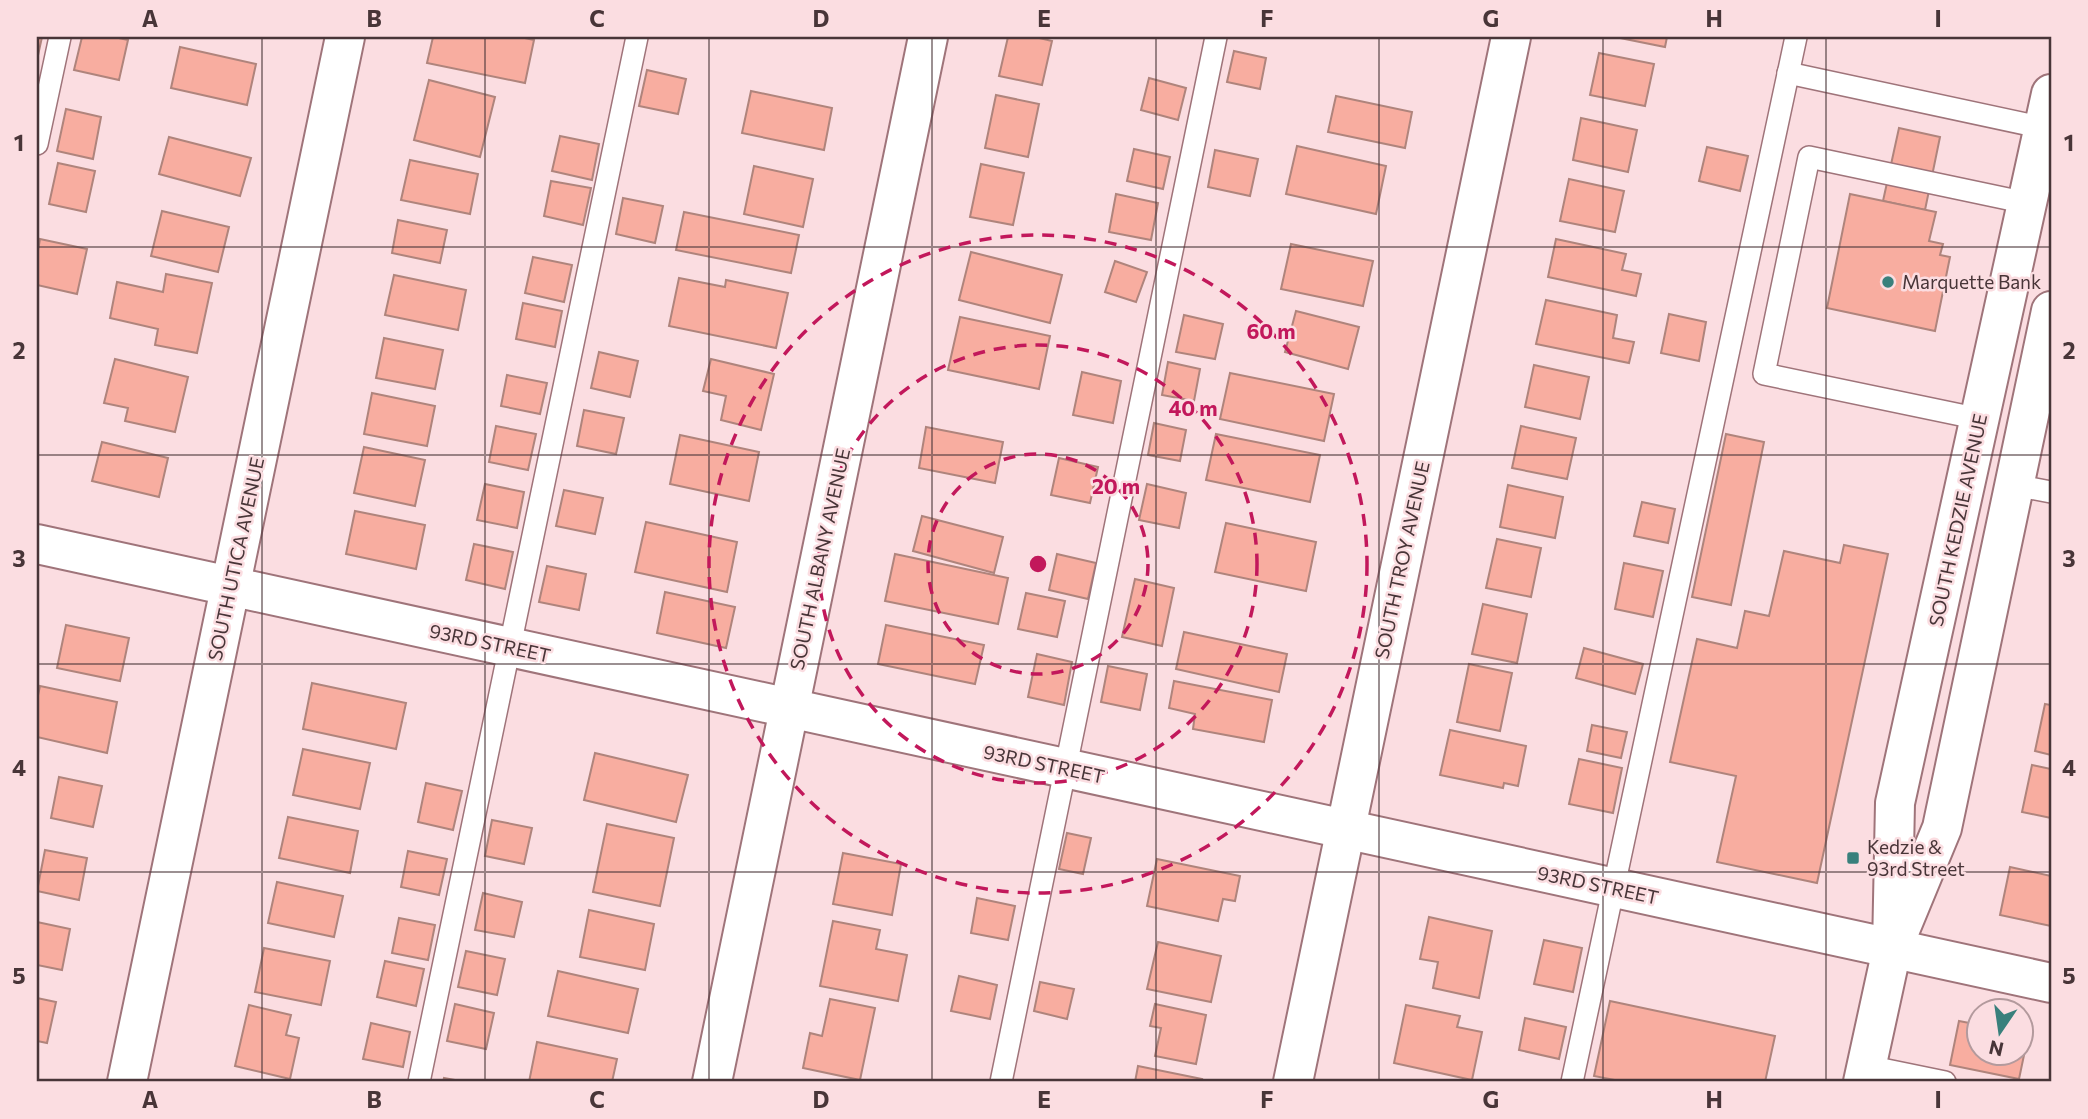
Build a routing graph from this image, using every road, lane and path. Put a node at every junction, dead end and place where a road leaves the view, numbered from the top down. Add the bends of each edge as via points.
1 (60, 37) edge
2 (345, 37) edge
3 (637, 37) edge
4 (928, 37) edge
5 (1216, 37) edge
6 (1511, 37) edge
7 (1796, 37) edge
8 (1788, 73) junction
9 (2047, 111) edge
10 (37, 144) edge
11 (2027, 203) junction
12 (2051, 311) edge
13 (1980, 419) junction
14 (2014, 485) junction
15 (2051, 492) edge
16 (37, 544) edge
17 (230, 586) junction
18 (510, 647) junction
19 (789, 709) junction
20 (1066, 769) junction
21 (1346, 830) junction
22 (1614, 888) junction
23 (1892, 949) junction
24 (2051, 983) edge
25 (1865, 1074) edge
26 (127, 1082) edge
27 (419, 1082) edge
28 (712, 1082) edge
29 (1001, 1082) edge
30 (1293, 1082) edge
31 (1572, 1082) edge
32 (1945, 1082) edge

1 - 10 lane
2 - 17 street, SOUTH UTICA AVENUE
3 - 18 lane
4 - 19 street, SOUTH ALBANY AVENUE
5 - 20 lane
6 - 21 street, SOUTH TROY AVENUE
7 - 8 lane
8 - 9 lane
8 - 22 lane
9 - 11 street, SOUTH KEDZIE AVENUE
11 - 13 street, SOUTH KEDZIE AVENUE
11 - 13 lane via 1809,157 1764,374
12 - 14 street, SOUTH KEDZIE AVENUE
13 - 23 street, SOUTH KEDZIE AVENUE via 1895,803
14 - 15 lane
14 - 23 street, SOUTH KEDZIE AVENUE via 1942,828
16 - 17 street, 93RD STREET
17 - 18 street, 93RD STREET
17 - 26 street, SOUTH UTICA AVENUE
18 - 19 street, 93RD STREET
18 - 27 lane
19 - 20 street, 93RD STREET
19 - 28 street, SOUTH ALBANY AVENUE
20 - 21 street, 93RD STREET
20 - 29 lane
21 - 22 street, 93RD STREET
21 - 30 street, SOUTH TROY AVENUE
22 - 23 street, 93RD STREET
22 - 31 lane
23 - 24 street, 93RD STREET
23 - 25 street, SOUTH KEDZIE AVENUE
25 - 32 lane

